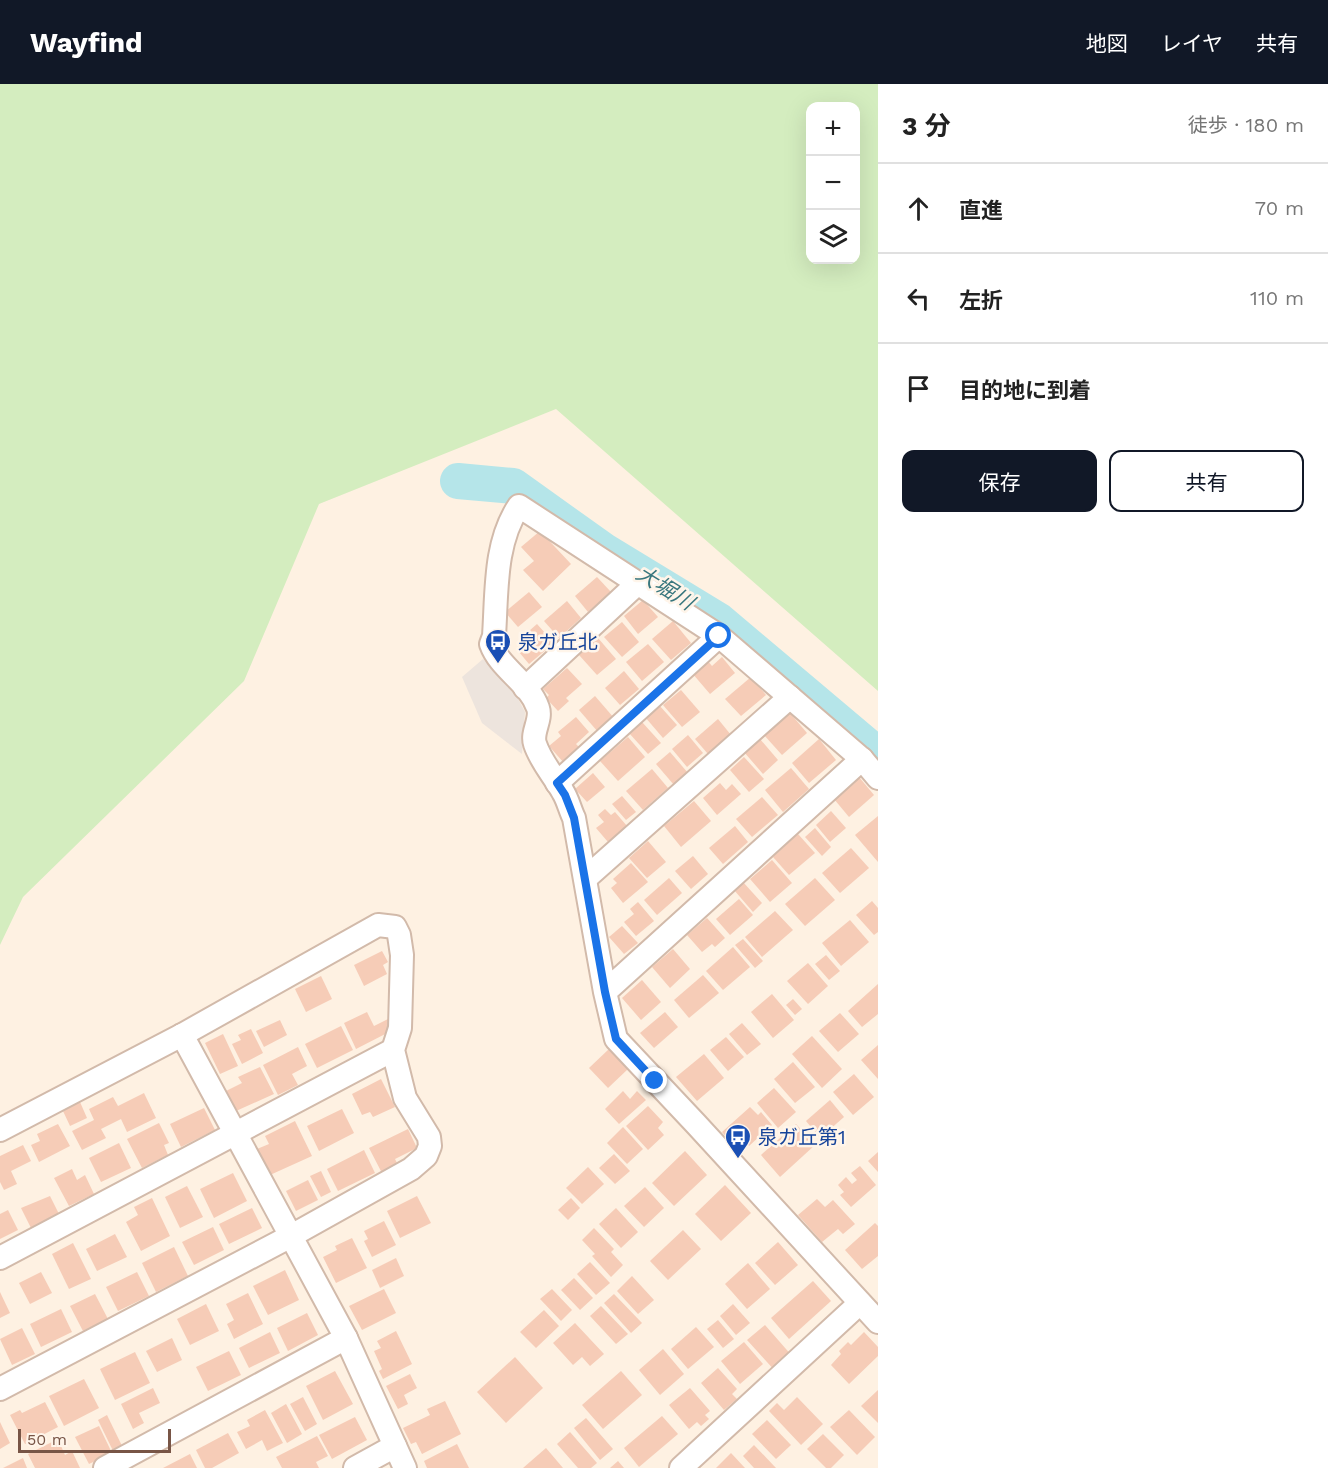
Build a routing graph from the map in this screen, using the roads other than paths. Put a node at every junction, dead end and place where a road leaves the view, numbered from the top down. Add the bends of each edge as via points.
1 (637, 584) junction
2 (719, 636) junction
3 (525, 688) junction
4 (790, 697) junction
5 (862, 759) junction
6 (878, 778) edge
7 (557, 783) junction
8 (586, 878) junction
9 (605, 992) junction
10 (182, 1035) junction
11 (393, 1050) junction
12 (0, 1130) edge
13 (236, 1133) junction
14 (291, 1236) junction
15 (0, 1257) edge
16 (860, 1303) junction
17 (878, 1322) edge
18 (346, 1338) junction
19 (1, 1387) edge
20 (390, 1449) junction
21 (105, 1468) edge
22 (355, 1468) edge
23 (368, 1468) edge
24 (405, 1468) edge
25 (681, 1468) edge

1 - 2 street
1 - 3 street
1 - 3 street via 519,506 501,547 491,644 497,657
2 - 4 street
2 - 7 street
3 - 7 street via 538,708 534,740 538,752
4 - 5 street
4 - 8 street
5 - 6 street
5 - 9 street
7 - 8 street via 574,818
8 - 9 street
9 - 16 street via 616,1039
10 - 11 street via 364,932 387,925 395,927 402,944 400,1028
10 - 12 street
10 - 13 street
11 - 13 street
11 - 14 street via 405,1098 429,1137 426,1156 411,1169
13 - 14 street
13 - 15 street
14 - 18 street
14 - 19 street
16 - 17 street
16 - 25 street
18 - 20 street
18 - 21 street
20 - 22 street
20 - 23 street
20 - 24 street

